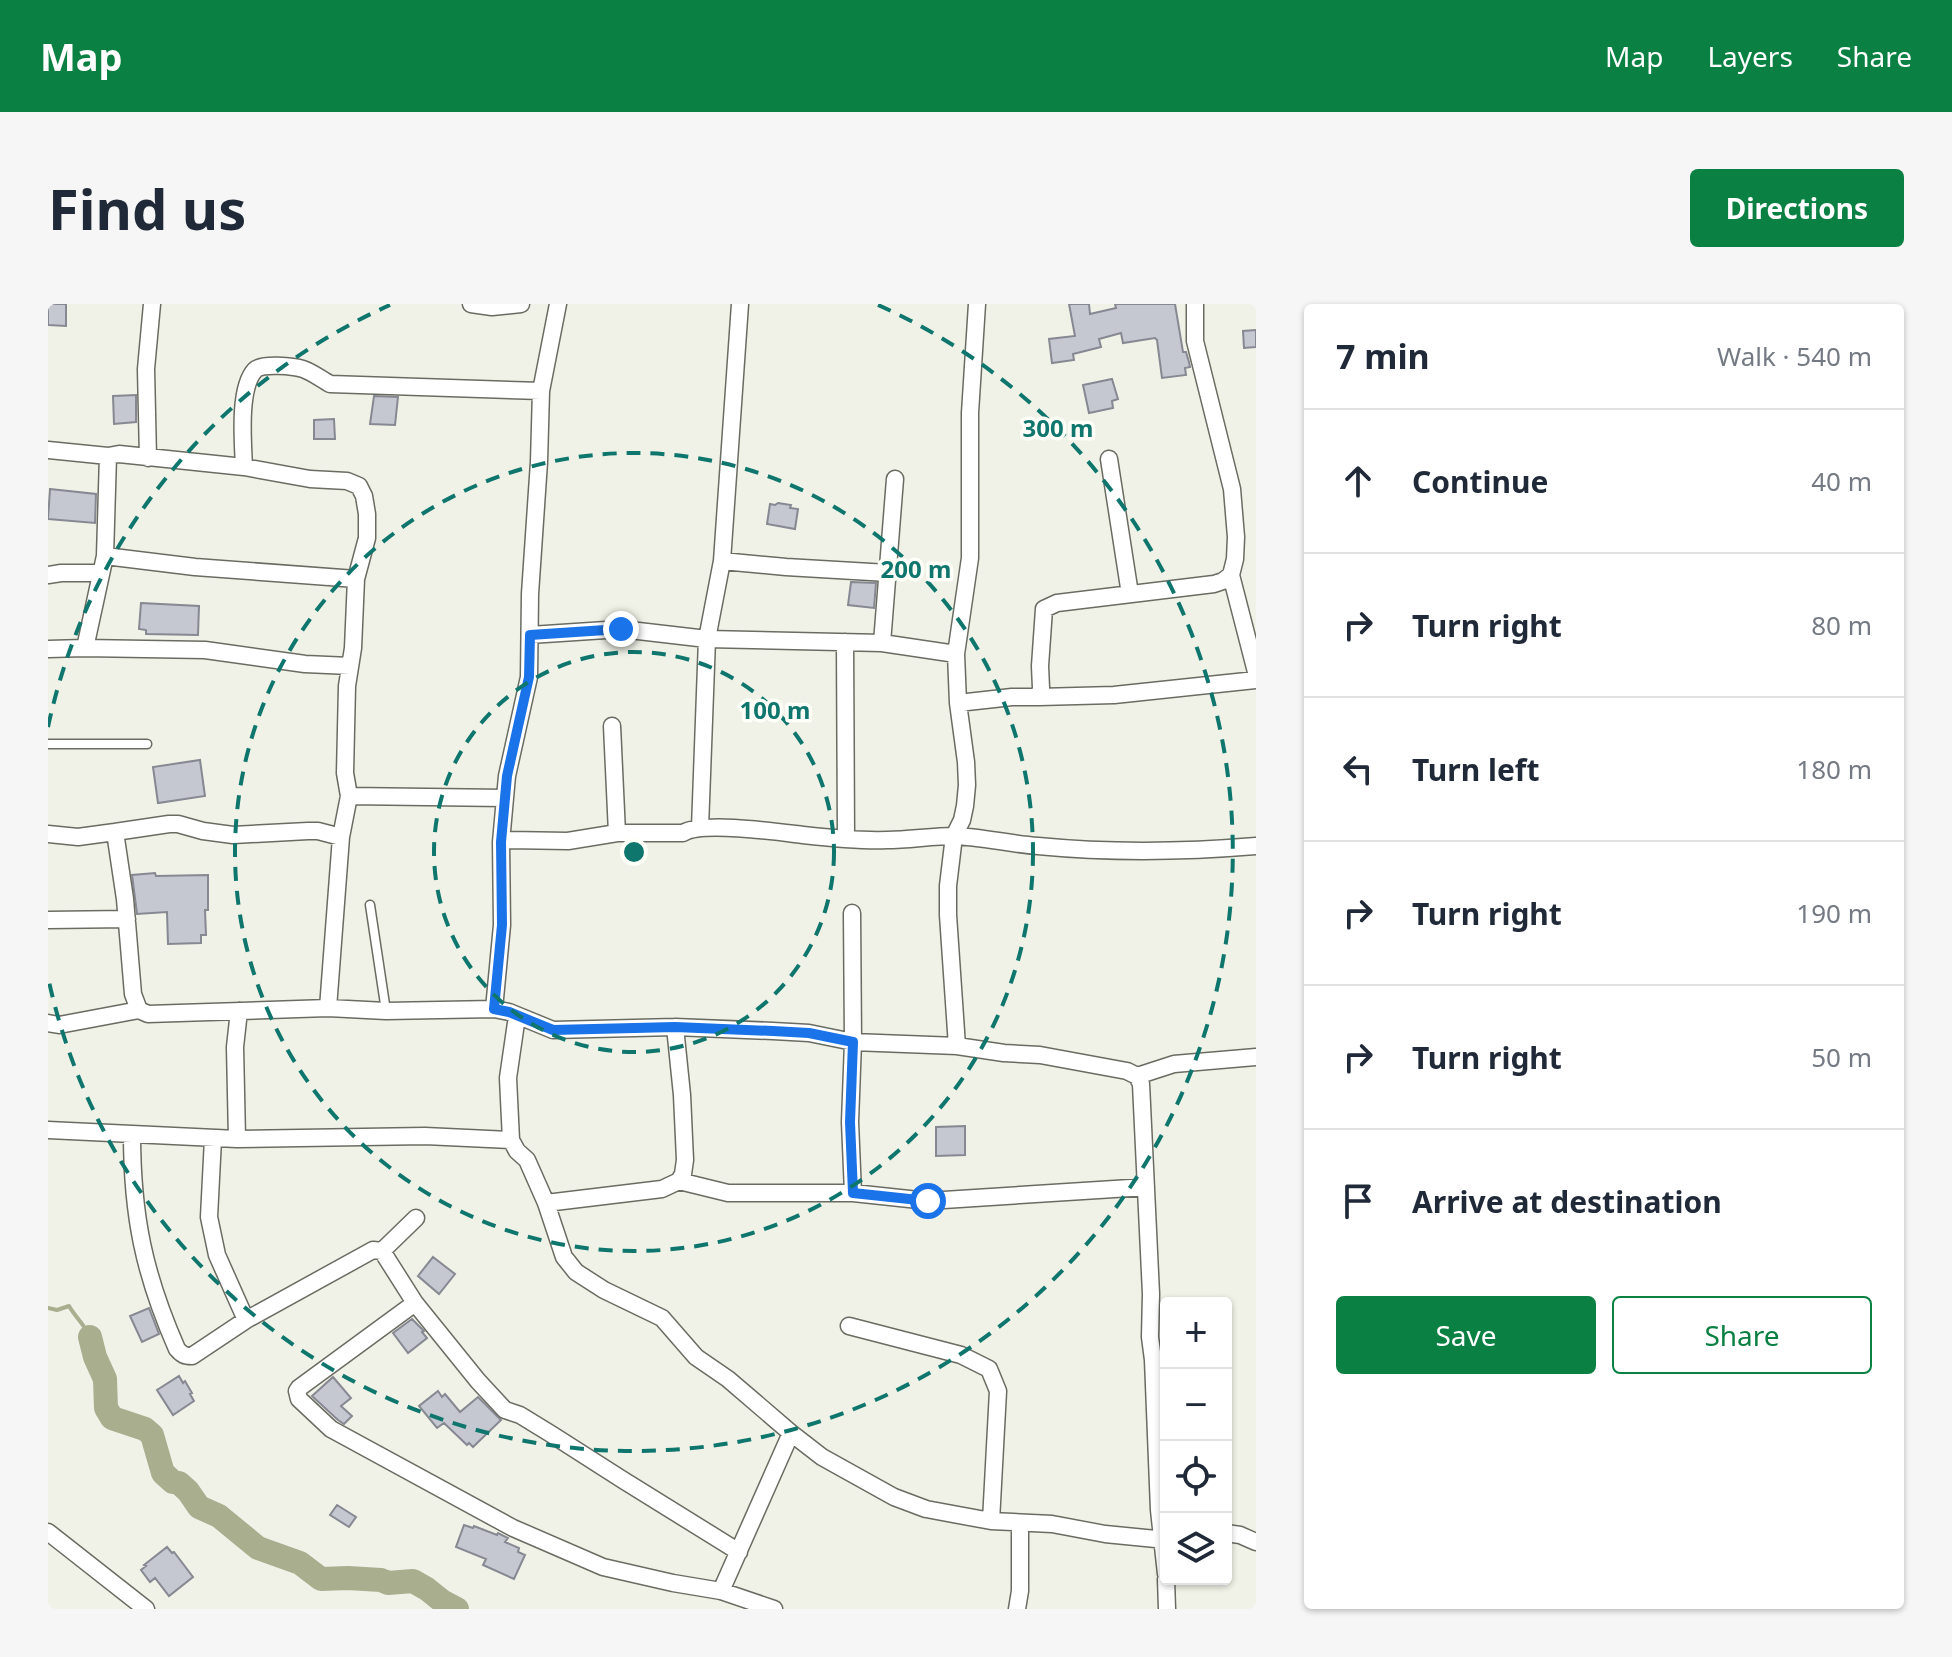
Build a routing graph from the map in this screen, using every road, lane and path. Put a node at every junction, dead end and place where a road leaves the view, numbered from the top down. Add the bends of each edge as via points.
1 (152, 304) edge
2 (471, 304) edge
3 (521, 304) edge
4 (558, 304) edge
5 (740, 304) edge
6 (977, 304) edge
7 (1195, 304) edge
8 (541, 391) junction
9 (48, 450) edge
10 (108, 456) junction
11 (148, 458) junction
12 (1109, 459) dead end
13 (244, 467) junction
14 (895, 479) dead end
15 (722, 561) junction
16 (103, 565) junction
17 (888, 573) junction
18 (48, 575) edge
19 (1231, 575) junction
20 (356, 579) junction
21 (1130, 594) junction
22 (530, 635) junction
23 (707, 639) junction
24 (845, 642) junction
25 (882, 643) junction
26 (85, 648) junction
27 (48, 649) edge
28 (956, 654) junction
29 (350, 666) junction
30 (1256, 672) edge
31 (1256, 680) edge
32 (1039, 697) junction
33 (958, 703) junction
34 (612, 726) dead end
35 (48, 744) edge
36 (147, 744) dead end
37 (349, 796) junction
38 (505, 798) junction
39 (700, 828) junction
40 (115, 832) junction
41 (617, 833) junction
42 (48, 834) edge
43 (954, 836) junction
44 (341, 837) junction
45 (846, 838) junction
46 (501, 842) junction
47 (1256, 846) edge
48 (370, 905) dead end
49 (852, 913) dead end
50 (127, 919) junction
51 (48, 920) edge
52 (328, 1008) junction
53 (494, 1009) junction
54 (139, 1010) junction
55 (239, 1011) junction
56 (386, 1011) junction
57 (517, 1016) junction
58 (48, 1023) edge
59 (675, 1027) junction
60 (853, 1042) junction
61 (957, 1046) junction
62 (1256, 1057) edge
63 (1137, 1076) junction
64 (48, 1130) edge
65 (132, 1134) junction
66 (213, 1139) junction
67 (237, 1139) junction
68 (511, 1140) junction
69 (679, 1181) junction
70 (1146, 1187) junction
71 (853, 1193) junction
72 (546, 1203) junction
73 (416, 1218) dead end
74 (382, 1251) junction
75 (415, 1303) junction
76 (246, 1320) junction
77 (849, 1326) dead end
78 (791, 1433) junction
79 (1160, 1515) edge
80 (991, 1521) junction
81 (1020, 1523) junction
82 (48, 1532) edge
83 (1232, 1534) edge
84 (1160, 1540) edge
85 (1256, 1542) edge
86 (739, 1552) junction
87 (1166, 1585) edge
88 (721, 1591) junction
89 (146, 1609) edge
90 (774, 1609) edge
91 (1017, 1609) edge
92 (1167, 1609) edge

1 - 11 street via 146,369
2 - 3 street
4 - 8 street
5 - 15 street
6 - 28 street via 970,558
7 - 19 street via 1195,341 1232,489 1236,537
8 - 13 street via 330,384 301,369 263,365 255,369 245,390
8 - 22 street
9 - 10 street
10 - 11 street
10 - 16 street
11 - 13 street
12 - 21 street
13 - 20 street via 359,486 367,538
14 - 17 street
15 - 17 street
15 - 23 street
16 - 18 street
16 - 20 street
16 - 26 street
17 - 25 street
19 - 21 street via 1214,584
19 - 30 street
20 - 29 street
21 - 32 street via 1044,609
22 - 23 street via 621,629
22 - 38 street via 529,677
23 - 24 street
23 - 39 street
24 - 25 street
24 - 45 street
25 - 28 street
26 - 27 street
26 - 29 street via 205,650
28 - 33 street
29 - 37 street via 345,773
31 - 32 street
32 - 33 street
33 - 43 street via 967,785
34 - 41 street
35 - 36 lane
37 - 38 street
37 - 44 street
38 - 46 street
39 - 41 street
39 - 45 street
40 - 42 street
40 - 44 street via 169,824 233,835 308,831
40 - 50 street
41 - 46 street via 568,841
43 - 45 street
43 - 47 street via 1105,850
43 - 61 street via 948,915
44 - 52 street
46 - 53 street via 502,925
48 - 56 lane
49 - 60 street
50 - 51 street
50 - 54 street
52 - 55 street
52 - 56 street
53 - 56 street
53 - 57 street
54 - 55 street
54 - 58 street
55 - 67 street
57 - 59 street via 553,1030
57 - 68 street via 508,1078
59 - 60 street via 809,1033
59 - 69 street via 685,1160
60 - 61 street
60 - 71 street
61 - 63 street via 1040,1055
62 - 63 street via 1174,1064
63 - 70 street
64 - 65 street
65 - 66 street
65 - 76 street via 136,1217 148,1275 177,1349 192,1356
66 - 67 street
66 - 76 street via 209,1217 217,1255
67 - 68 street
68 - 72 street via 527,1160
69 - 71 street via 728,1193
69 - 72 street via 662,1189
70 - 71 street via 928,1201
70 - 79 street
72 - 78 street via 564,1257 576,1272 662,1318 696,1357
73 - 74 street
74 - 75 street
74 - 76 street via 373,1250
75 - 86 street via 505,1410
75 - 88 street via 299,1388 299,1399 331,1429 513,1528 603,1567
77 - 80 street via 961,1355 989,1369 998,1391
78 - 80 street via 822,1457 894,1497
78 - 86 street
80 - 81 street
81 - 84 street
81 - 91 street
82 - 89 street
83 - 85 street
86 - 88 street
87 - 92 street
88 - 90 street

